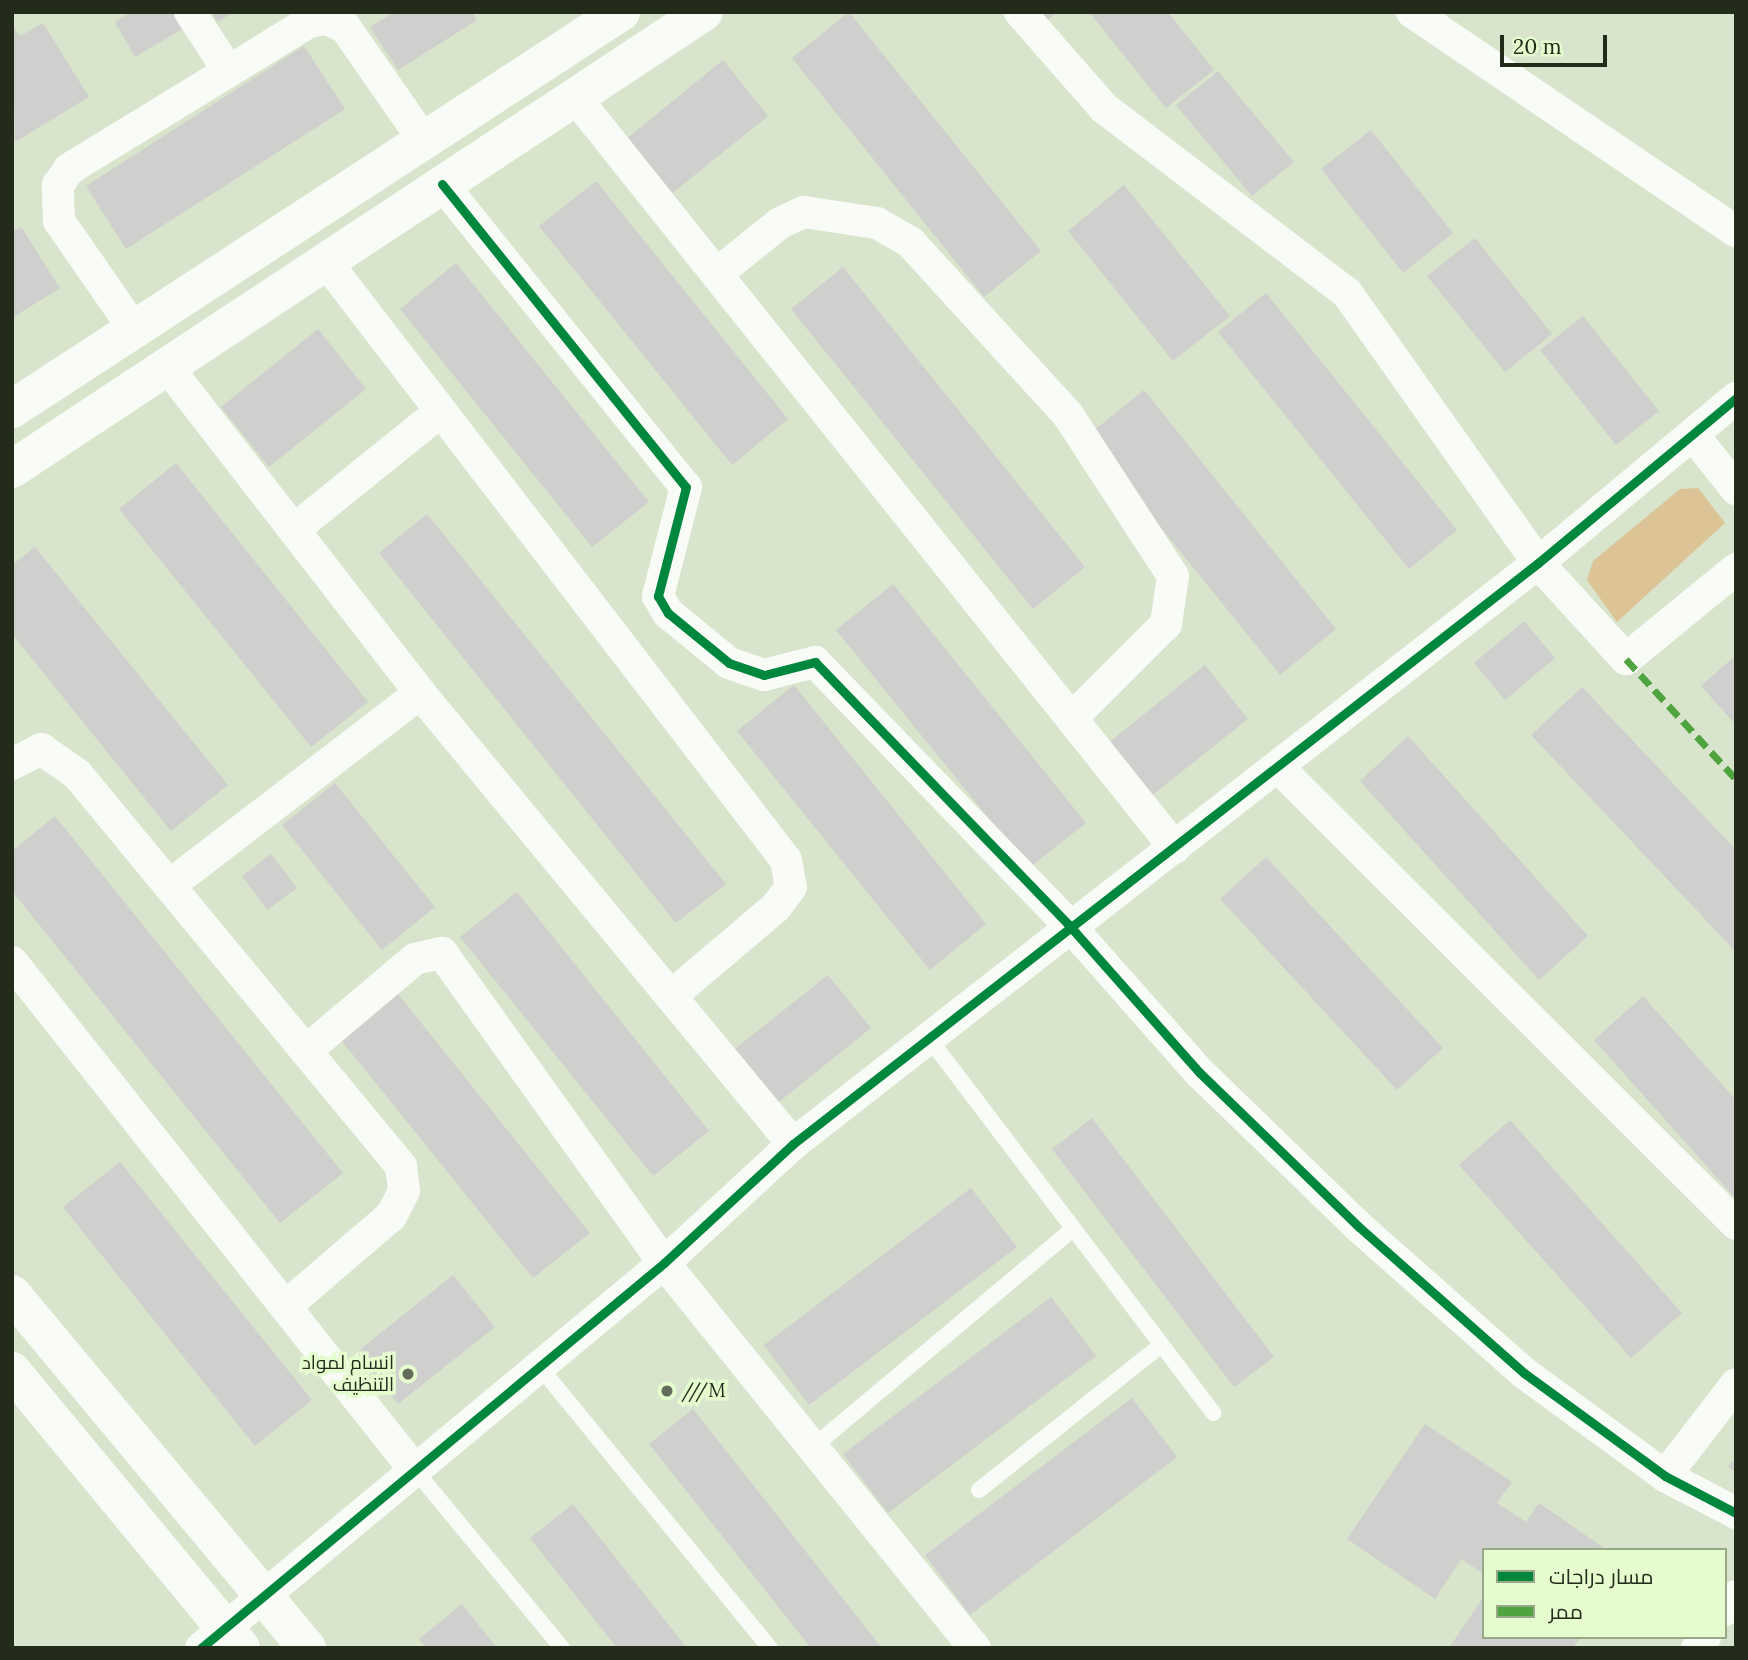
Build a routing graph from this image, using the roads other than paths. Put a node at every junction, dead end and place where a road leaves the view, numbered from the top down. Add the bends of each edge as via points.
1 (190, 12) edge
2 (621, 12) edge
3 (1020, 12) edge
4 (1412, 12) edge
5 (684, 17) edge
6 (228, 71) junction
7 (575, 97) junction
8 (425, 142) junction
9 (442, 184) junction
10 (1736, 231) edge
11 (327, 263) junction
12 (719, 272) junction
13 (135, 331) junction
14 (98, 356) junction
15 (169, 369) junction
16 (126, 397) junction
17 (1736, 398) edge
18 (12, 409) edge
19 (441, 411) junction
20 (1694, 436) junction
21 (12, 469) edge
22 (1736, 489) edge
23 (296, 528) junction
24 (1538, 563) junction
25 (1736, 569) edge
26 (420, 693) junction
27 (1072, 719) junction
28 (12, 764) edge
29 (1278, 767) junction
30 (1175, 848) junction
31 (170, 885) junction
32 (1068, 924) junction
33 (12, 962) edge
34 (671, 996) junction
35 (928, 1037) junction
36 (308, 1049) junction
37 (793, 1144) junction
38 (1736, 1224) edge
39 (1073, 1229) junction
40 (664, 1263) junction
41 (12, 1294) edge
42 (286, 1306) junction
43 (1161, 1345) junction
44 (539, 1366) junction
45 (12, 1371) edge
46 (1736, 1384) edge
47 (1213, 1413) dead end
48 (813, 1447) junction
49 (414, 1469) junction
50 (1665, 1476) junction
51 (979, 1490) dead end
52 (1736, 1513) edge
53 (265, 1597) junction
54 (223, 1642) edge
55 (307, 1648) edge
56 (562, 1648) edge
57 (770, 1648) edge
58 (975, 1648) edge

1 - 6 street
2 - 8 main road
3 - 24 street via 1104,108 1347,293
4 - 10 street
5 - 7 main road
6 - 8 street via 309,22 326,19 345,27
6 - 13 street via 69,169 58,185 59,222
7 - 9 main road
7 - 12 street
8 - 13 main road
9 - 11 main road
9 - 32 street via 686,487 658,596 668,613 729,663 764,675 815,662
11 - 15 main road
11 - 19 street
12 - 27 street
12 - 27 street via 780,223 804,212 877,223 911,243 1068,415 1173,576 1166,624
13 - 14 main road
14 - 16 main road
14 - 18 main road
15 - 16 main road
15 - 23 street
16 - 21 main road
17 - 20 street
19 - 23 street
19 - 34 street via 786,860 791,887 776,907
20 - 22 street
20 - 24 street
23 - 26 street
24 - 25 street via 1626,659
24 - 29 street
26 - 31 street
26 - 34 street
27 - 30 street
28 - 31 street via 41,749 57,756
29 - 30 street
29 - 38 street
30 - 32 street
31 - 36 street
32 - 35 street
32 - 50 street via 1200,1073 1359,1227 1524,1373
33 - 42 street
34 - 37 street
35 - 37 street
35 - 39 lane
36 - 40 street via 415,959 442,953
36 - 42 street via 384,1139 401,1166 404,1191 391,1216
37 - 40 street
39 - 43 lane
39 - 48 lane
40 - 44 street
40 - 48 street
41 - 53 main road
42 - 49 street
43 - 47 lane
43 - 51 lane
44 - 49 street
44 - 57 lane
45 - 54 main road
46 - 50 street
48 - 58 street
49 - 53 street
49 - 56 lane
50 - 52 street
53 - 54 street
53 - 55 main road

